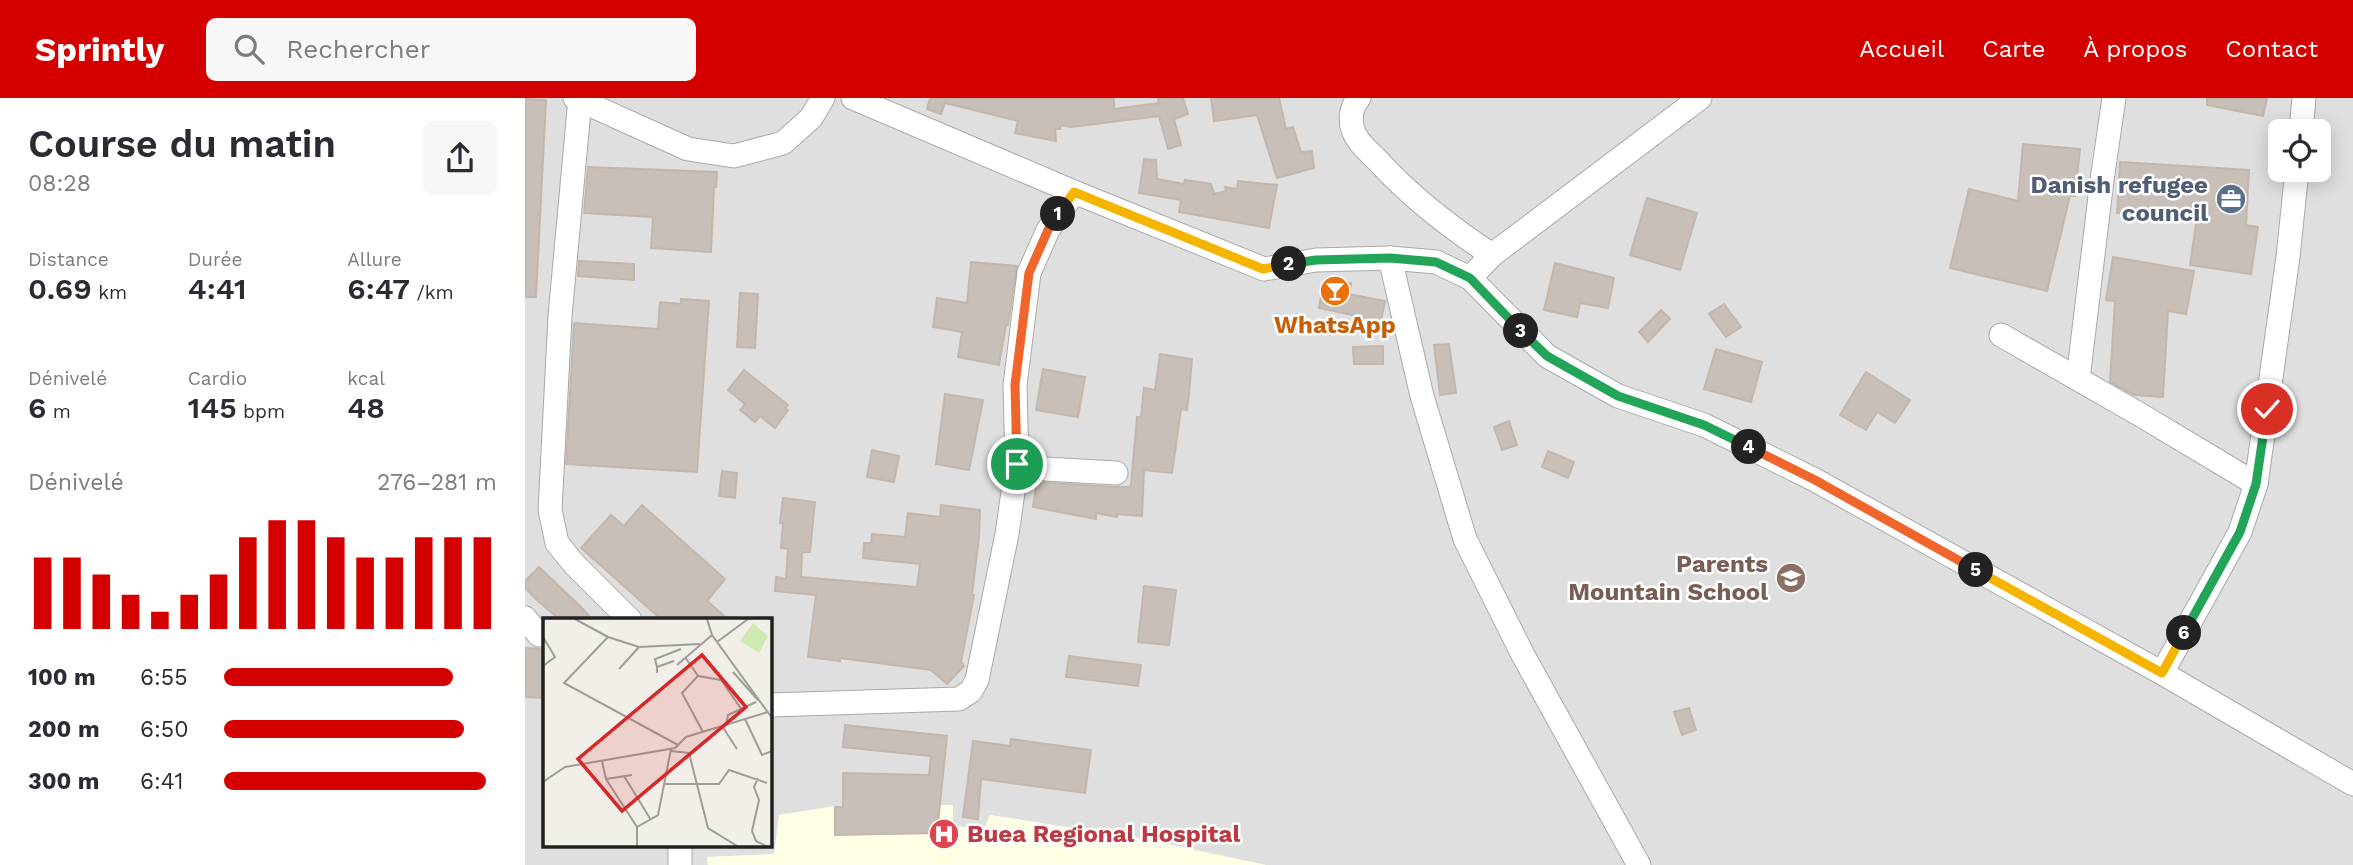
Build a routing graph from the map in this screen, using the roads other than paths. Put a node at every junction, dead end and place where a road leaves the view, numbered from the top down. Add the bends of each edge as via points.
1 (575, 98) edge
2 (823, 98) edge
3 (1359, 98) edge
4 (1700, 98) edge
5 (2114, 98) edge
6 (2304, 98) edge
7 (580, 99) edge
8 (865, 100) edge
9 (2302, 119) edge
10 (2296, 182) edge
11 (1074, 192) junction
12 (1492, 255) junction
13 (1390, 258) junction
14 (1470, 278) junction
15 (2001, 335) dead end
16 (2078, 379) junction
17 (1017, 464) junction
18 (1116, 473) dead end
19 (2256, 484) junction
20 (627, 618) edge
21 (2162, 673) junction
22 (772, 705) edge
23 (2353, 784) edge
24 (1639, 865) edge

1 - 7 street
2 - 7 street via 811,118 783,143 734,156 688,149
3 - 12 street via 1350,116 1355,136 1400,186
4 - 12 street
5 - 16 street
6 - 9 street
7 - 20 street via 560,316 549,510 557,543
8 - 11 street
10 - 19 street
11 - 13 street via 1263,269 1316,260
11 - 17 street via 1048,230 1029,273 1015,385
12 - 14 street
13 - 14 street via 1436,262
13 - 24 street via 1422,396 1465,539
14 - 21 street via 1559,363 1618,396 1704,425 1815,480
15 - 16 street
16 - 19 street
17 - 18 street
17 - 22 street via 1007,534 971,691 959,699
19 - 21 street via 2240,532
21 - 23 street

